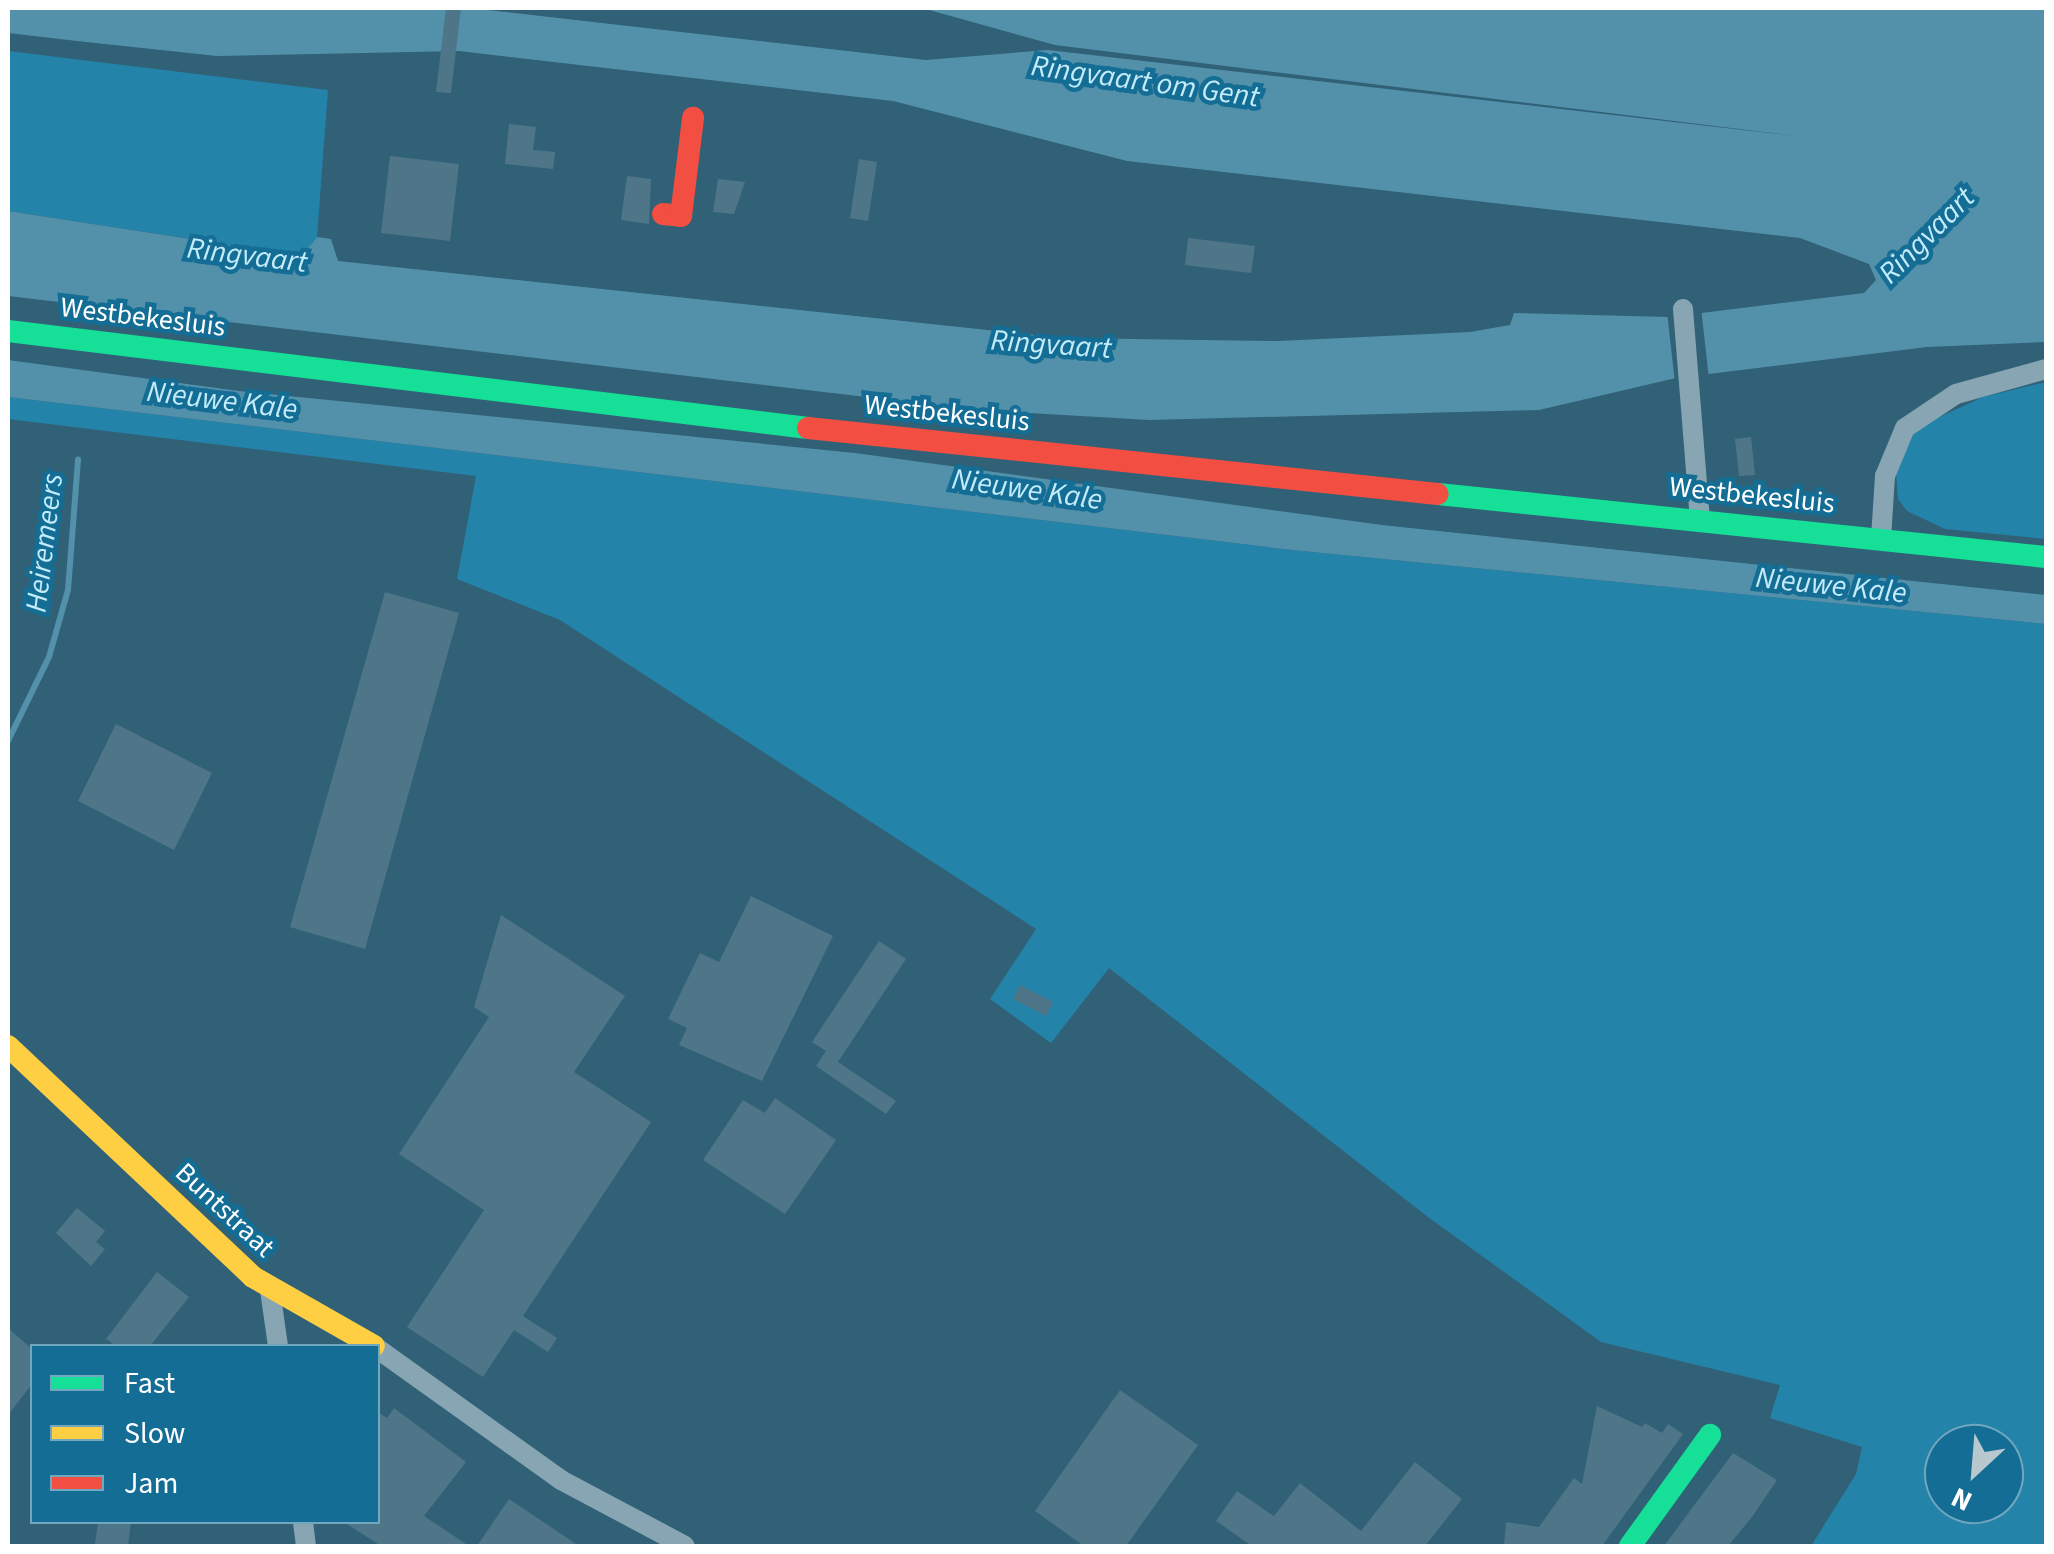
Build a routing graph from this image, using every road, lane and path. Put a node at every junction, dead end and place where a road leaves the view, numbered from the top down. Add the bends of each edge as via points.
1 (693, 118) dead end
2 (683, 207) dead end
3 (1683, 309) dead end
4 (8, 331) edge
5 (2046, 370) edge
6 (1700, 520) junction
7 (1881, 538) junction
8 (2046, 556) edge
9 (8, 1046) edge
10 (270, 1290) junction
11 (278, 1344) edge
12 (370, 1344) edge
13 (380, 1351) edge
14 (1710, 1435) dead end
15 (686, 1546) edge
16 (1630, 1546) edge

1 - 2 street
3 - 6 street
4 - 6 street, Westbekesluis via 843,432
5 - 7 street via 1956,394 1905,428 1885,476
6 - 7 street, Westbekesluis
7 - 8 street, Westbekesluis
9 - 10 street, Buntstraat
10 - 11 street
10 - 12 street, Buntstraat via 330,1316
13 - 15 street, Buntstraat via 546,1471
14 - 16 street

